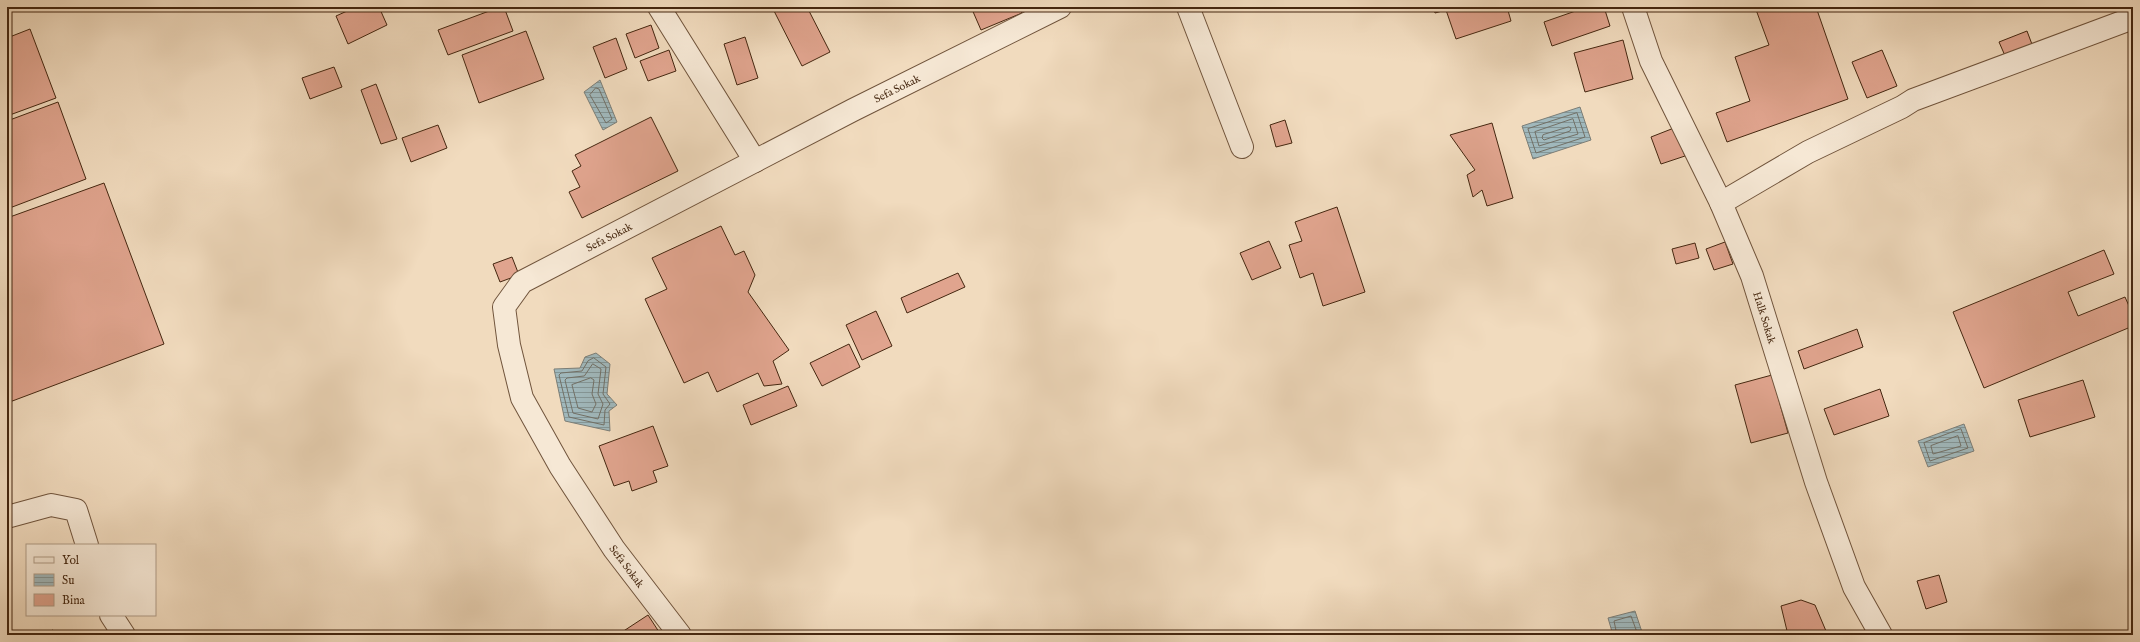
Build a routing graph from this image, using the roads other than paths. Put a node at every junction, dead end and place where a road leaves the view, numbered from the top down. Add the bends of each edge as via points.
1 (659, 7) edge
2 (1060, 7) edge
3 (1188, 7) edge
4 (1633, 7) edge
5 (2133, 18) edge
6 (1242, 147) dead end
7 (755, 161) junction
8 (1721, 203) junction
9 (7, 517) edge
10 (87, 544) edge
11 (112, 616) edge
12 (124, 635) edge
13 (680, 635) edge
14 (1881, 635) edge

1 - 7 street
2 - 7 street, Sefa Sokak
3 - 6 street
4 - 8 street, Halk Sokak via 1651,61
5 - 8 street via 1913,100 1808,152
7 - 13 street, Sefa Sokak via 522,282 504,307 509,345 522,398 560,466 614,549
8 - 14 street, Halk Sokak via 1752,276 1816,482 1854,587
9 - 10 street via 52,505 76,510
11 - 12 street

